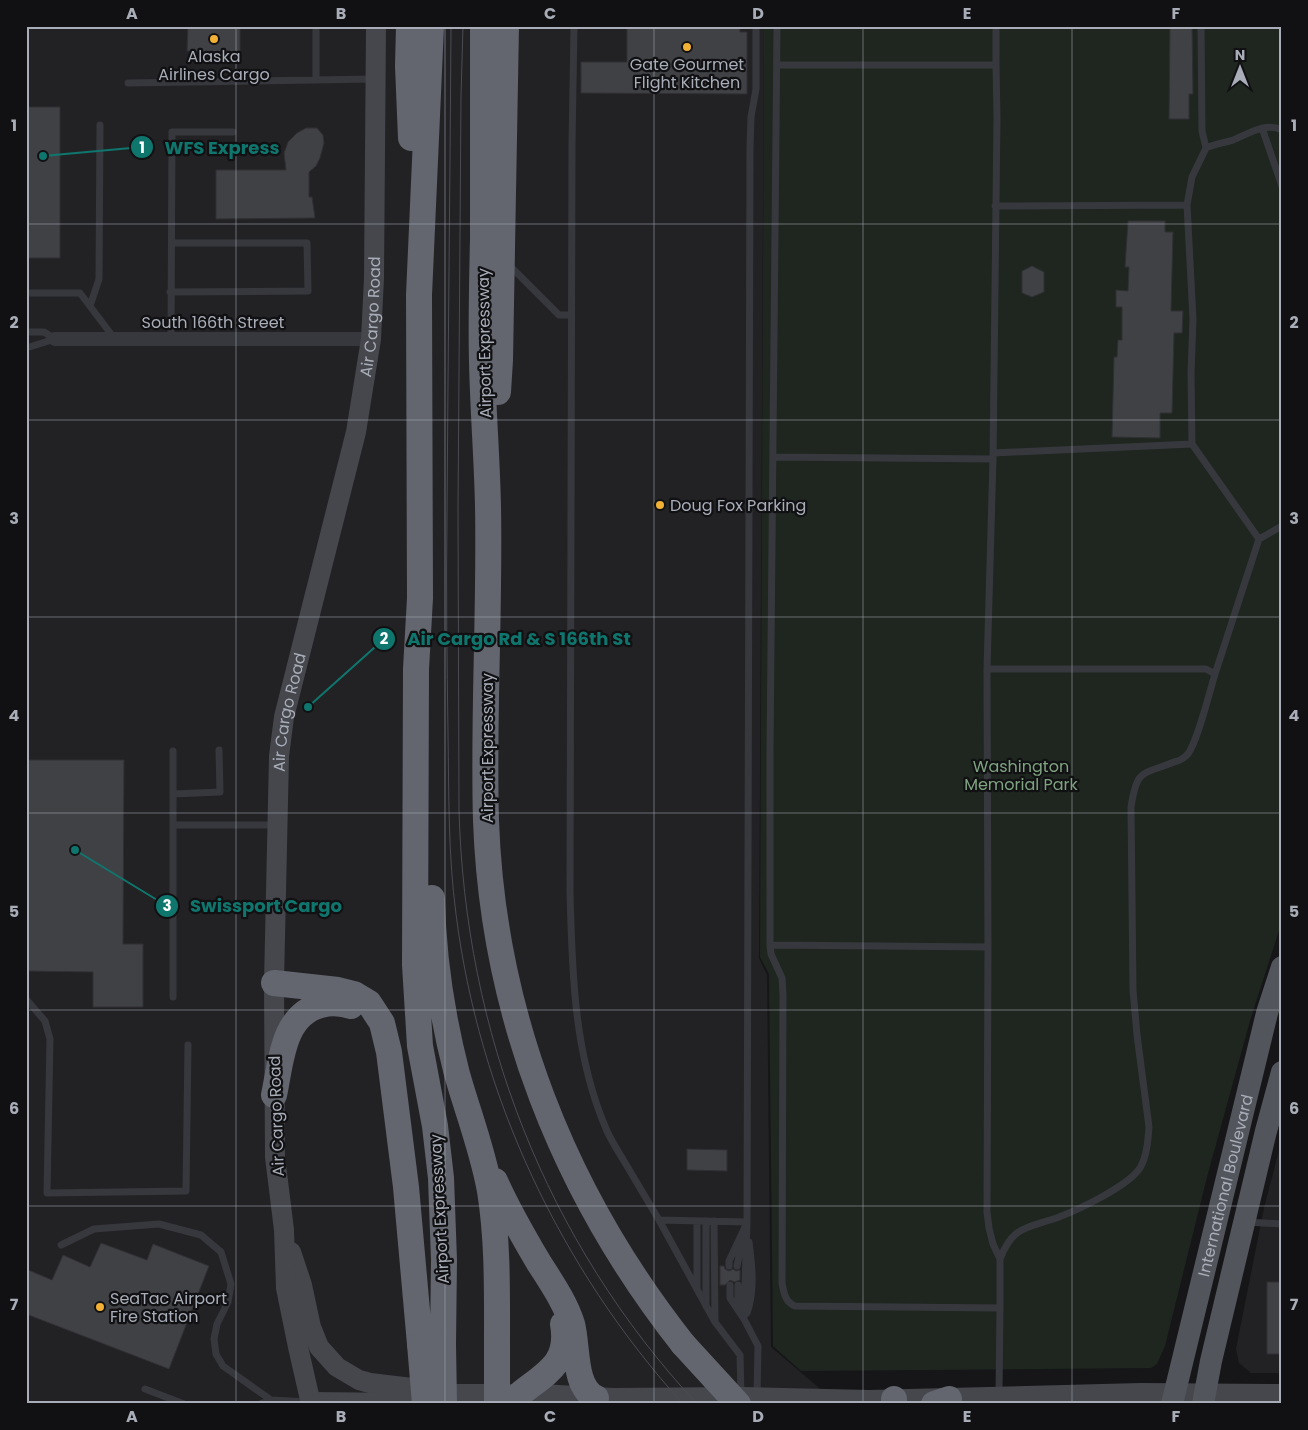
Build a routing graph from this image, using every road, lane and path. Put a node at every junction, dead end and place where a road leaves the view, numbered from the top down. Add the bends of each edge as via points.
1 (316, 26) edge
2 (376, 26) edge
3 (409, 26) edge
4 (431, 26) edge
5 (483, 26) edge
6 (506, 26) edge
7 (574, 26) edge
8 (756, 26) edge
9 (777, 26) edge
10 (996, 26) edge
11 (1201, 26) edge
12 (777, 65) junction
13 (996, 65) junction
14 (376, 79) junction
15 (316, 80) junction
16 (128, 83) dead end
17 (100, 125) dead end
18 (1262, 128) junction
19 (1282, 130) edge
20 (233, 132) dead end
21 (1206, 148) junction
22 (1282, 186) edge
23 (1187, 205) junction
24 (995, 206) junction
25 (172, 243) junction
26 (501, 257) junction
27 (170, 292) junction
28 (26, 293) edge
29 (419, 295) junction
30 (90, 306) junction
31 (571, 315) junction
32 (26, 332) edge
33 (55, 339) junction
34 (115, 339) junction
35 (170, 339) junction
36 (371, 339) junction
37 (26, 348) edge
38 (1192, 444) junction
39 (993, 456) junction
40 (773, 457) junction
41 (488, 505) junction
42 (1282, 526) edge
43 (1259, 539) junction
44 (420, 598) junction
45 (988, 669) junction
46 (1215, 674) junction
47 (219, 750) dead end
48 (173, 751) dead end
49 (173, 794) junction
50 (174, 825) junction
51 (278, 825) junction
52 (770, 945) junction
53 (988, 946) junction
54 (1282, 967) edge
55 (274, 984) junction
56 (173, 996) dead end
57 (26, 999) edge
58 (188, 1044) dead end
59 (1282, 1072) edge
60 (274, 1095) junction
61 (395, 1099) junction
62 (466, 1106) junction
63 (499, 1191) junction
64 (659, 1220) junction
65 (697, 1221) junction
66 (706, 1221) junction
67 (714, 1221) junction
68 (747, 1222) junction
69 (1244, 1222) junction
70 (1282, 1224) edge
71 (284, 1230) junction
72 (61, 1245) dead end
73 (1000, 1259) junction
74 (733, 1266) dead end
75 (734, 1285) dead end
76 (697, 1290) junction
77 (706, 1306) junction
78 (1000, 1308) junction
79 (744, 1319) junction
80 (716, 1322) junction
81 (432, 1344) junction
82 (145, 1389) dead end
83 (1282, 1394) edge
84 (999, 1396) junction
85 (450, 1399) edge
86 (508, 1399) edge
87 (581, 1399) edge
88 (1173, 1399) edge
89 (1204, 1399) edge
90 (271, 1400) junction
91 (745, 1400) edge
92 (942, 1401) edge
93 (894, 1402) edge
94 (311, 1403) edge
95 (408, 1403) edge
96 (184, 1404) edge
97 (260, 1404) edge
98 (1282, 1404) edge

1 - 15 lane
2 - 14 street, Air Cargo Road
3 - 29 highway
4 - 29 highway, Airport Expressway
5 - 41 highway, Airport Expressway via 482,360
6 - 26 highway
7 - 31 lane
8 - 68 lane via 756,89 750,146
9 - 12 lane
10 - 13 lane
11 - 21 lane via 1202,131
12 - 13 lane
12 - 40 lane
13 - 24 lane
14 - 15 lane
14 - 36 street, Air Cargo Road
15 - 16 lane
17 - 30 lane via 99,279
18 - 19 lane
18 - 21 lane
18 - 22 lane
20 - 25 lane via 172,132
21 - 23 lane via 1192,177
23 - 24 lane
23 - 38 lane via 1193,319
24 - 39 lane
25 - 27 lane
25 - 27 lane via 307,243 308,291
26 - 31 lane via 559,315
26 - 41 highway via 500,360
27 - 35 lane
28 - 30 lane via 80,293
29 - 44 highway, Airport Expressway
30 - 34 lane
31 - 64 lane via 570,892 574,994 587,1073 598,1110 610,1137
32 - 33 lane via 44,332
33 - 34 street, South 166th Street
33 - 37 lane
34 - 35 street, South 166th Street
35 - 36 street, South 166th Street
36 - 51 street, Air Cargo Road via 356,432 284,717 279,756
38 - 39 lane
38 - 43 lane
39 - 40 lane
39 - 45 lane
40 - 52 lane
41 - 91 highway, Airport Expressway, bridge via 486,821 493,900 506,979 520,1031 536,1083 565,1156 621,1257 683,1344
42 - 43 lane
43 - 46 lane
44 - 62 highway via 431,668 432,894 436,962 443,1014
44 - 81 highway, Airport Expressway via 416,669 415,965 420,1046 441,1178 444,1260
45 - 46 lane via 1206,669
45 - 53 lane
46 - 73 lane via 1187,755 1141,776 1133,793 1134,998 1149,1127 1143,1161 1128,1180 1114,1189 1075,1210 1024,1228 1006,1244
47 - 49 lane via 220,792
48 - 49 lane
49 - 50 lane
50 - 51 lane
50 - 56 lane
51 - 55 street, Air Cargo Road
52 - 53 lane
52 - 78 lane via 773,961 782,978 783,994 782,1283 786,1300 802,1307
53 - 73 lane via 987,1212 993,1244
54 - 88 main road, International Boulevard via 1267,1012
55 - 60 street, Air Cargo Road
55 - 61 highway via 346,991 369,1003 384,1031
57 - 58 lane via 45,1021 50,1039 48,1193 186,1191
59 - 69 main road, International Boulevard
60 - 61 highway via 286,1037 291,1028 300,1016 315,1006 342,1003 357,1009 369,1021
60 - 71 street, Air Cargo Road via 275,1157
61 - 81 highway via 411,1230
62 - 63 highway
62 - 86 highway, bridge via 490,1190 496,1261 497,1343
63 - 86 highway via 518,1243 559,1315 565,1343 560,1358 548,1372
63 - 87 highway via 567,1312 579,1372 587,1391
64 - 65 lane
64 - 76 lane
65 - 66 lane
65 - 76 lane
66 - 67 lane
66 - 77 lane
67 - 68 lane
67 - 80 lane
68 - 74 lane
68 - 79 lane
69 - 70 lane
69 - 89 main road, International Boulevard
71 - 85 street via 302,1285 311,1327 319,1346 337,1367 370,1384 402,1386
71 - 94 street, Air Cargo Road via 286,1288
72 - 90 lane via 94,1229 159,1224 201,1235 221,1252 231,1284 228,1302 217,1324 216,1354 223,1366
73 - 78 lane
75 - 79 lane via 730,1298
76 - 77 lane
77 - 80 lane
78 - 84 lane
79 - 91 lane via 758,1346
80 - 91 lane via 740,1355
81 - 85 highway, Airport Expressway, bridge
81 - 95 highway, bridge
82 - 96 lane
83 - 89 street
83 - 98 lane
84 - 88 street
84 - 92 street
85 - 86 street
85 - 95 street
86 - 87 street
87 - 91 street
88 - 89 street
90 - 94 lane
90 - 97 lane
91 - 93 street
92 - 93 street
94 - 95 street

